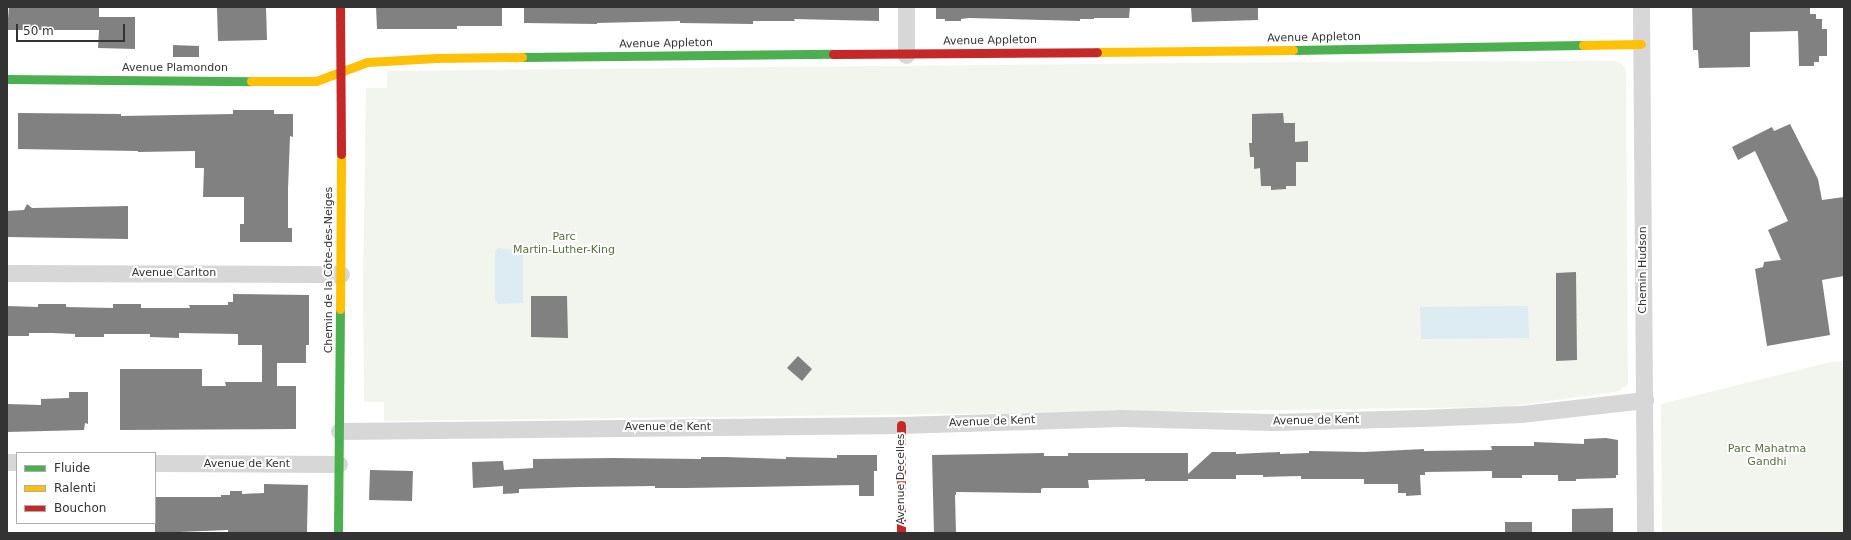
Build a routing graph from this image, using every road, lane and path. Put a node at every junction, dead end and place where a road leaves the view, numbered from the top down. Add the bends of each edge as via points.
1 (340, 7) edge
2 (906, 7) edge
3 (1641, 7) edge
4 (1641, 44) junction
5 (906, 55) junction
6 (341, 72) junction
7 (7, 79) edge
8 (7, 272) edge
9 (341, 274) junction
10 (1645, 400) junction
11 (901, 425) junction
12 (339, 431) junction
13 (156, 464) edge
14 (339, 464) junction
15 (338, 533) edge
16 (901, 533) edge
17 (1645, 533) edge

1 - 6 street, Chemin de la Côte-des-Neiges
2 - 5 street
3 - 4 street, Chemin Hudson
4 - 5 street, Avenue Appleton
4 - 10 street, Chemin Hudson
5 - 6 street, Avenue Appleton via 436,58 367,62
6 - 7 street, Avenue Plamondon via 316,81
6 - 9 street, Chemin de la Côte-des-Neiges
8 - 9 street, Avenue Carlton
9 - 12 street, Chemin de la Côte-des-Neiges
10 - 11 street, Avenue de Kent via 1521,414 1421,418 1265,422 1120,418
10 - 17 street, Chemin Hudson
11 - 12 street, Avenue de Kent
11 - 16 street, Avenue Decelles
12 - 14 street, Chemin de la Côte-des-Neiges
13 - 14 street, Avenue de Kent
14 - 15 street, Chemin de la Côte-des-Neiges

